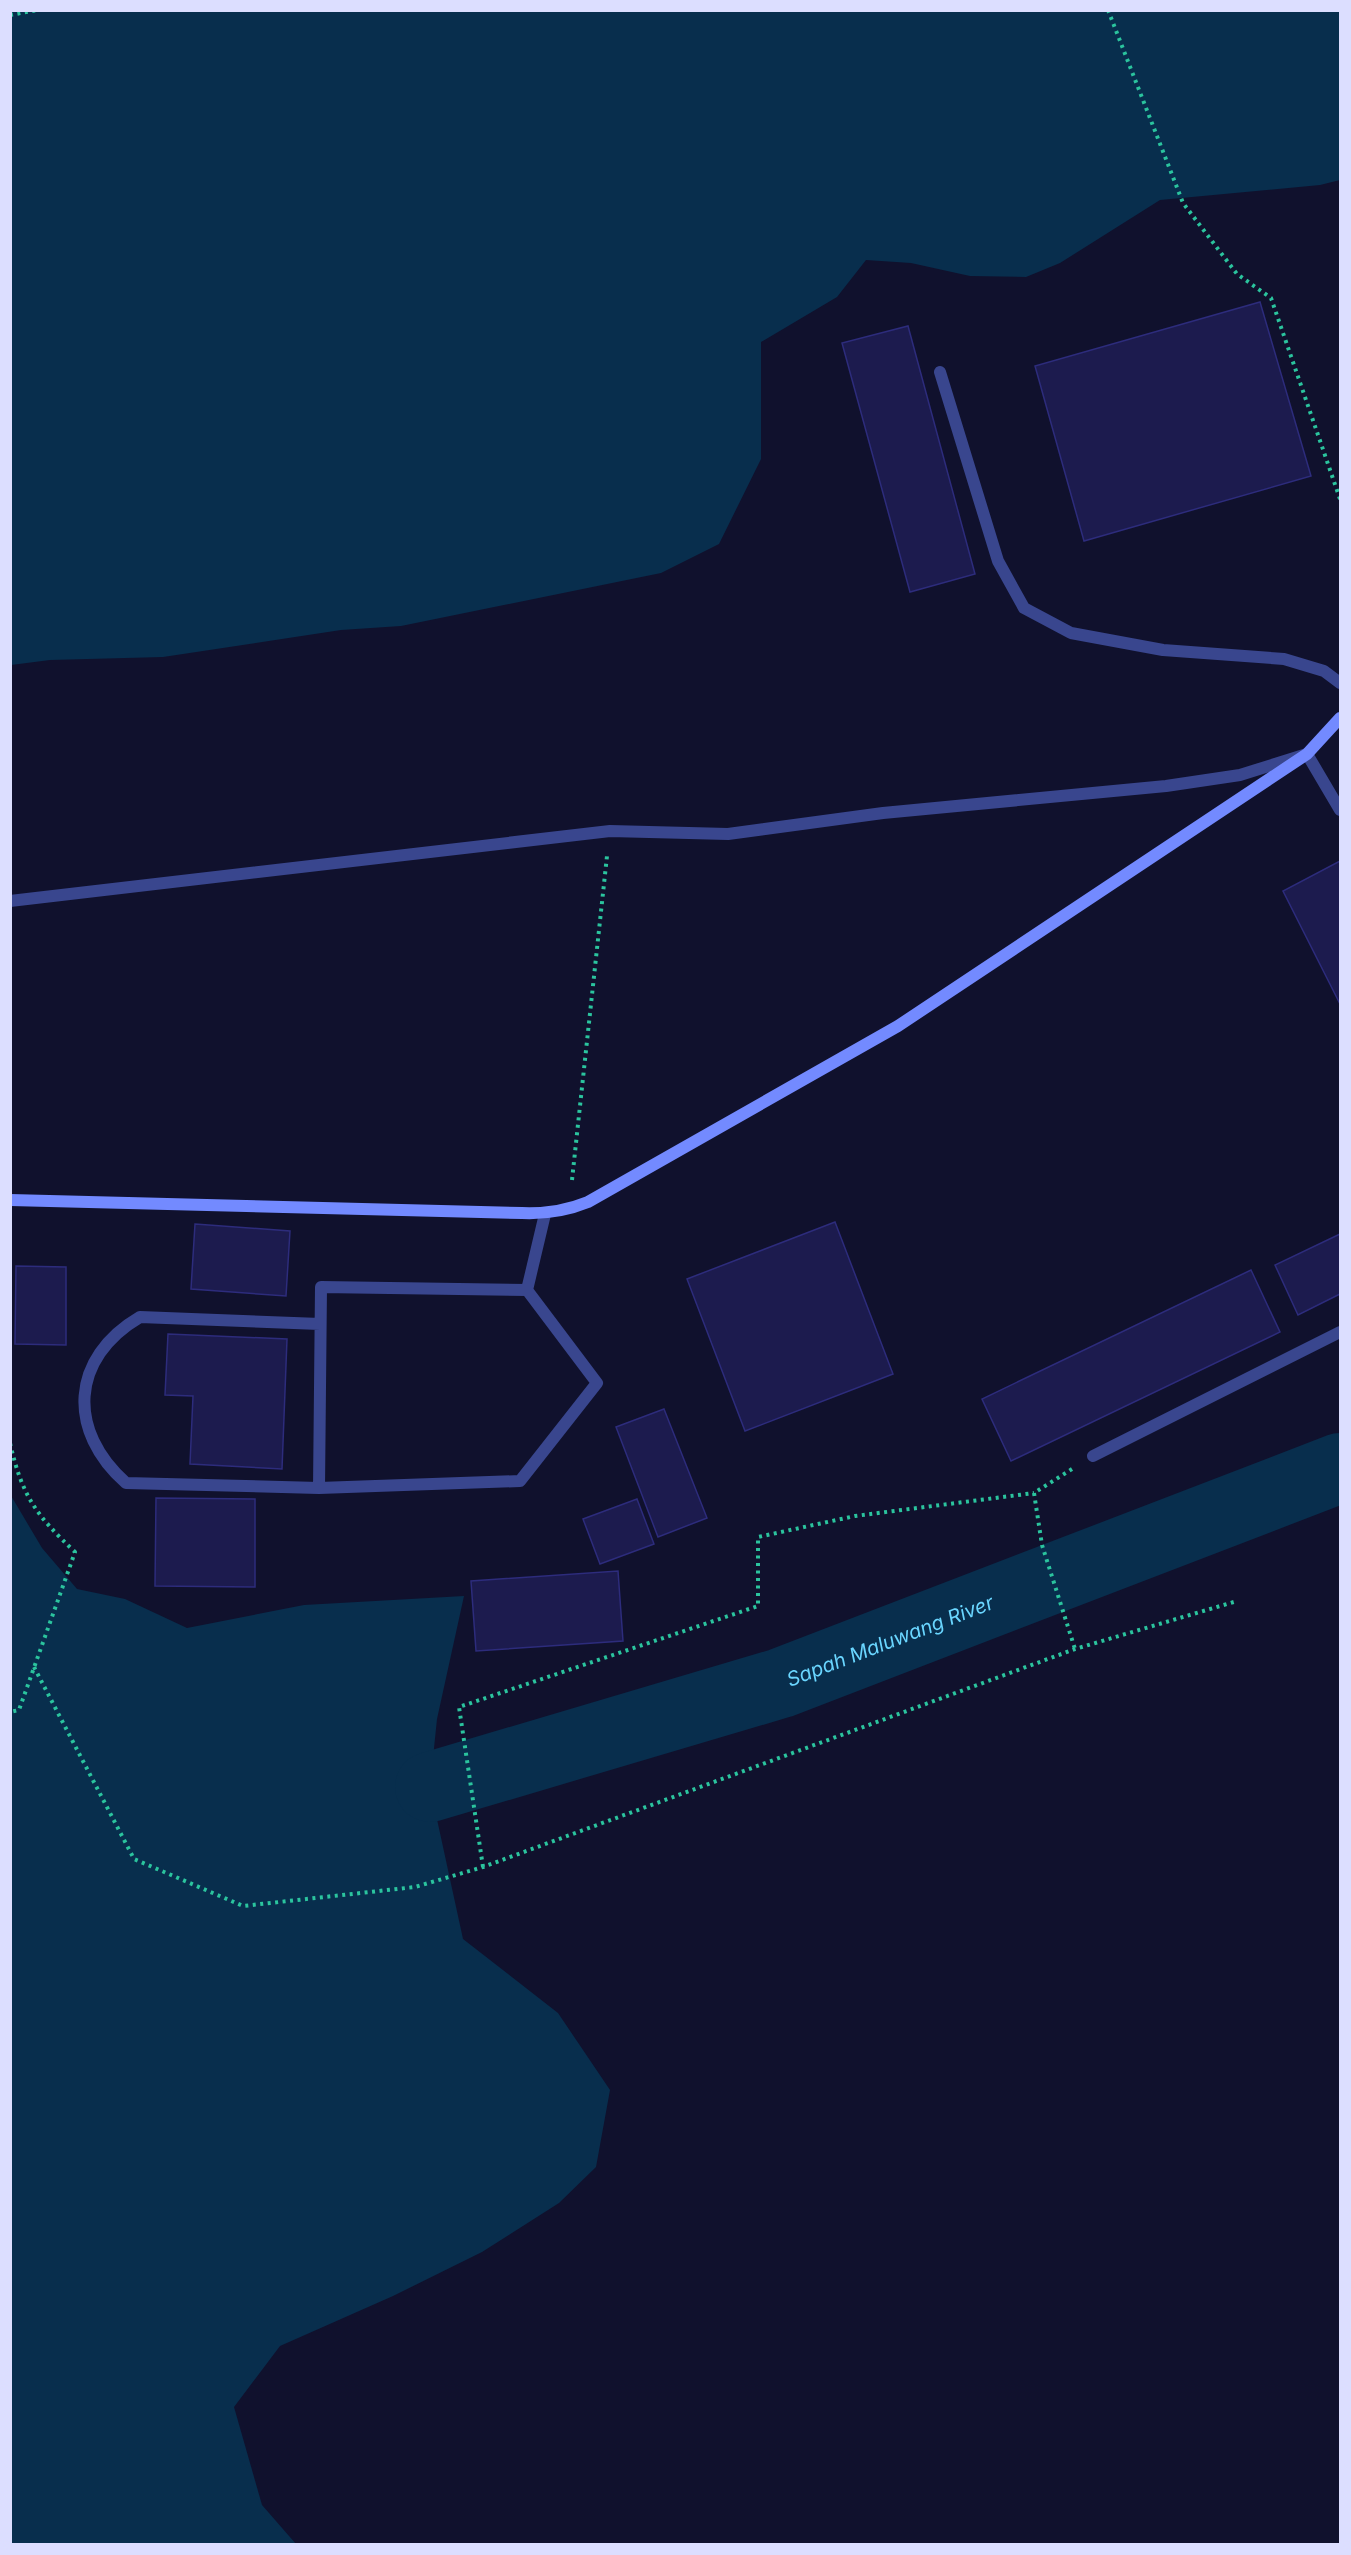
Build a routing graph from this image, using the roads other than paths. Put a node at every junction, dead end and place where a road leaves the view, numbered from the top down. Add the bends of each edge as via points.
1 (940, 372) dead end
2 (1341, 683) edge
3 (1341, 718) edge
4 (1306, 754) junction
5 (1341, 810) edge
6 (10, 901) edge
7 (10, 1200) edge
8 (546, 1214) junction
9 (527, 1290) junction
10 (320, 1324) junction
11 (1341, 1332) edge
12 (1093, 1456) road end
13 (319, 1488) junction

1 - 2 street via 998,561 1024,608 1071,633 1163,650 1284,659 1324,671
3 - 4 street
4 - 5 street
4 - 6 street via 1240,775 1166,786 883,813 728,834 610,831
4 - 8 street via 898,1026 588,1202
7 - 8 street
8 - 9 street
9 - 10 street via 321,1287
9 - 13 street via 597,1383 520,1481
10 - 13 street
10 - 13 street via 140,1317 121,1328 93,1363 84,1406 95,1449 126,1483
11 - 12 street

